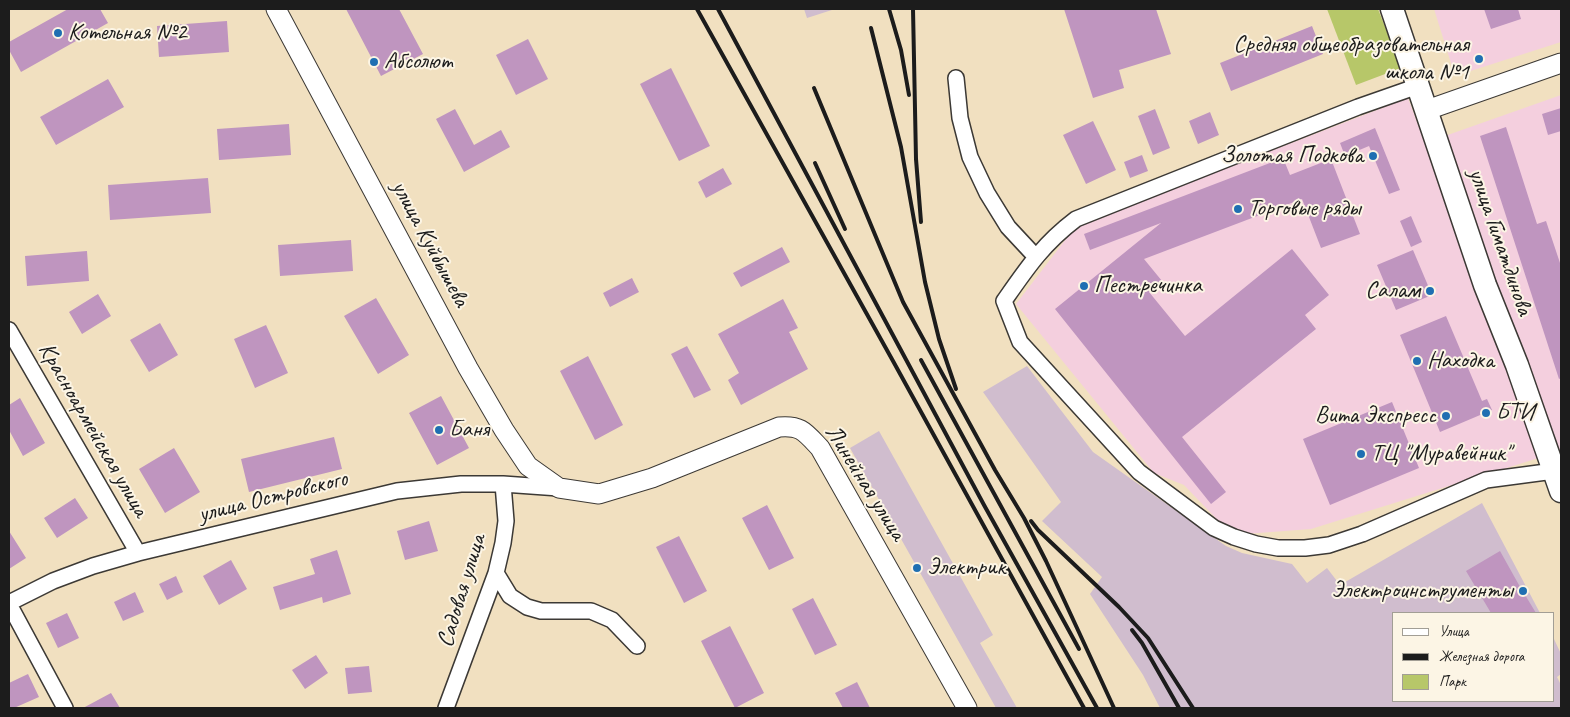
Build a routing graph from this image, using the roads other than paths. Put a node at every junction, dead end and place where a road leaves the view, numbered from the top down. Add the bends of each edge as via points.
1 (276, 9) edge
2 (1392, 9) edge
3 (1561, 63) edge
4 (956, 78) dead end
5 (1418, 86) junction
6 (1427, 110) junction
7 (1035, 256) junction
8 (9, 330) edge
9 (1558, 481) edge
10 (504, 484) junction
11 (559, 488) junction
12 (138, 553) junction
13 (496, 573) junction
14 (9, 603) edge
15 (637, 646) dead end
16 (65, 708) edge
17 (446, 708) edge
18 (967, 708) edge

1 - 11 street, улица Куйбышева via 504,430 528,466
2 - 5 main road, улица Гиматдинова
3 - 6 street
4 - 7 street via 960,118 970,157 1008,227
5 - 6 main road, улица Гиматдинова
5 - 7 street via 1349,110 1076,219
6 - 9 main road, улица Гиматдинова via 1486,285
7 - 9 street via 1004,301 1020,342 1139,472 1214,528 1234,537 1278,548 1329,545 1486,480
8 - 12 street, Красноармейская улица
10 - 11 street, улица Островского
10 - 12 street, улица Островского via 461,484 396,491
10 - 13 street, Садовая улица via 506,520
11 - 18 street, Линейная улица via 599,494 652,478 778,427 792,426 804,430 820,448
12 - 14 street, улица Островского via 85,569
13 - 15 street via 510,596 528,607 541,611 591,611 612,620
13 - 17 street, Садовая улица
14 - 16 street

